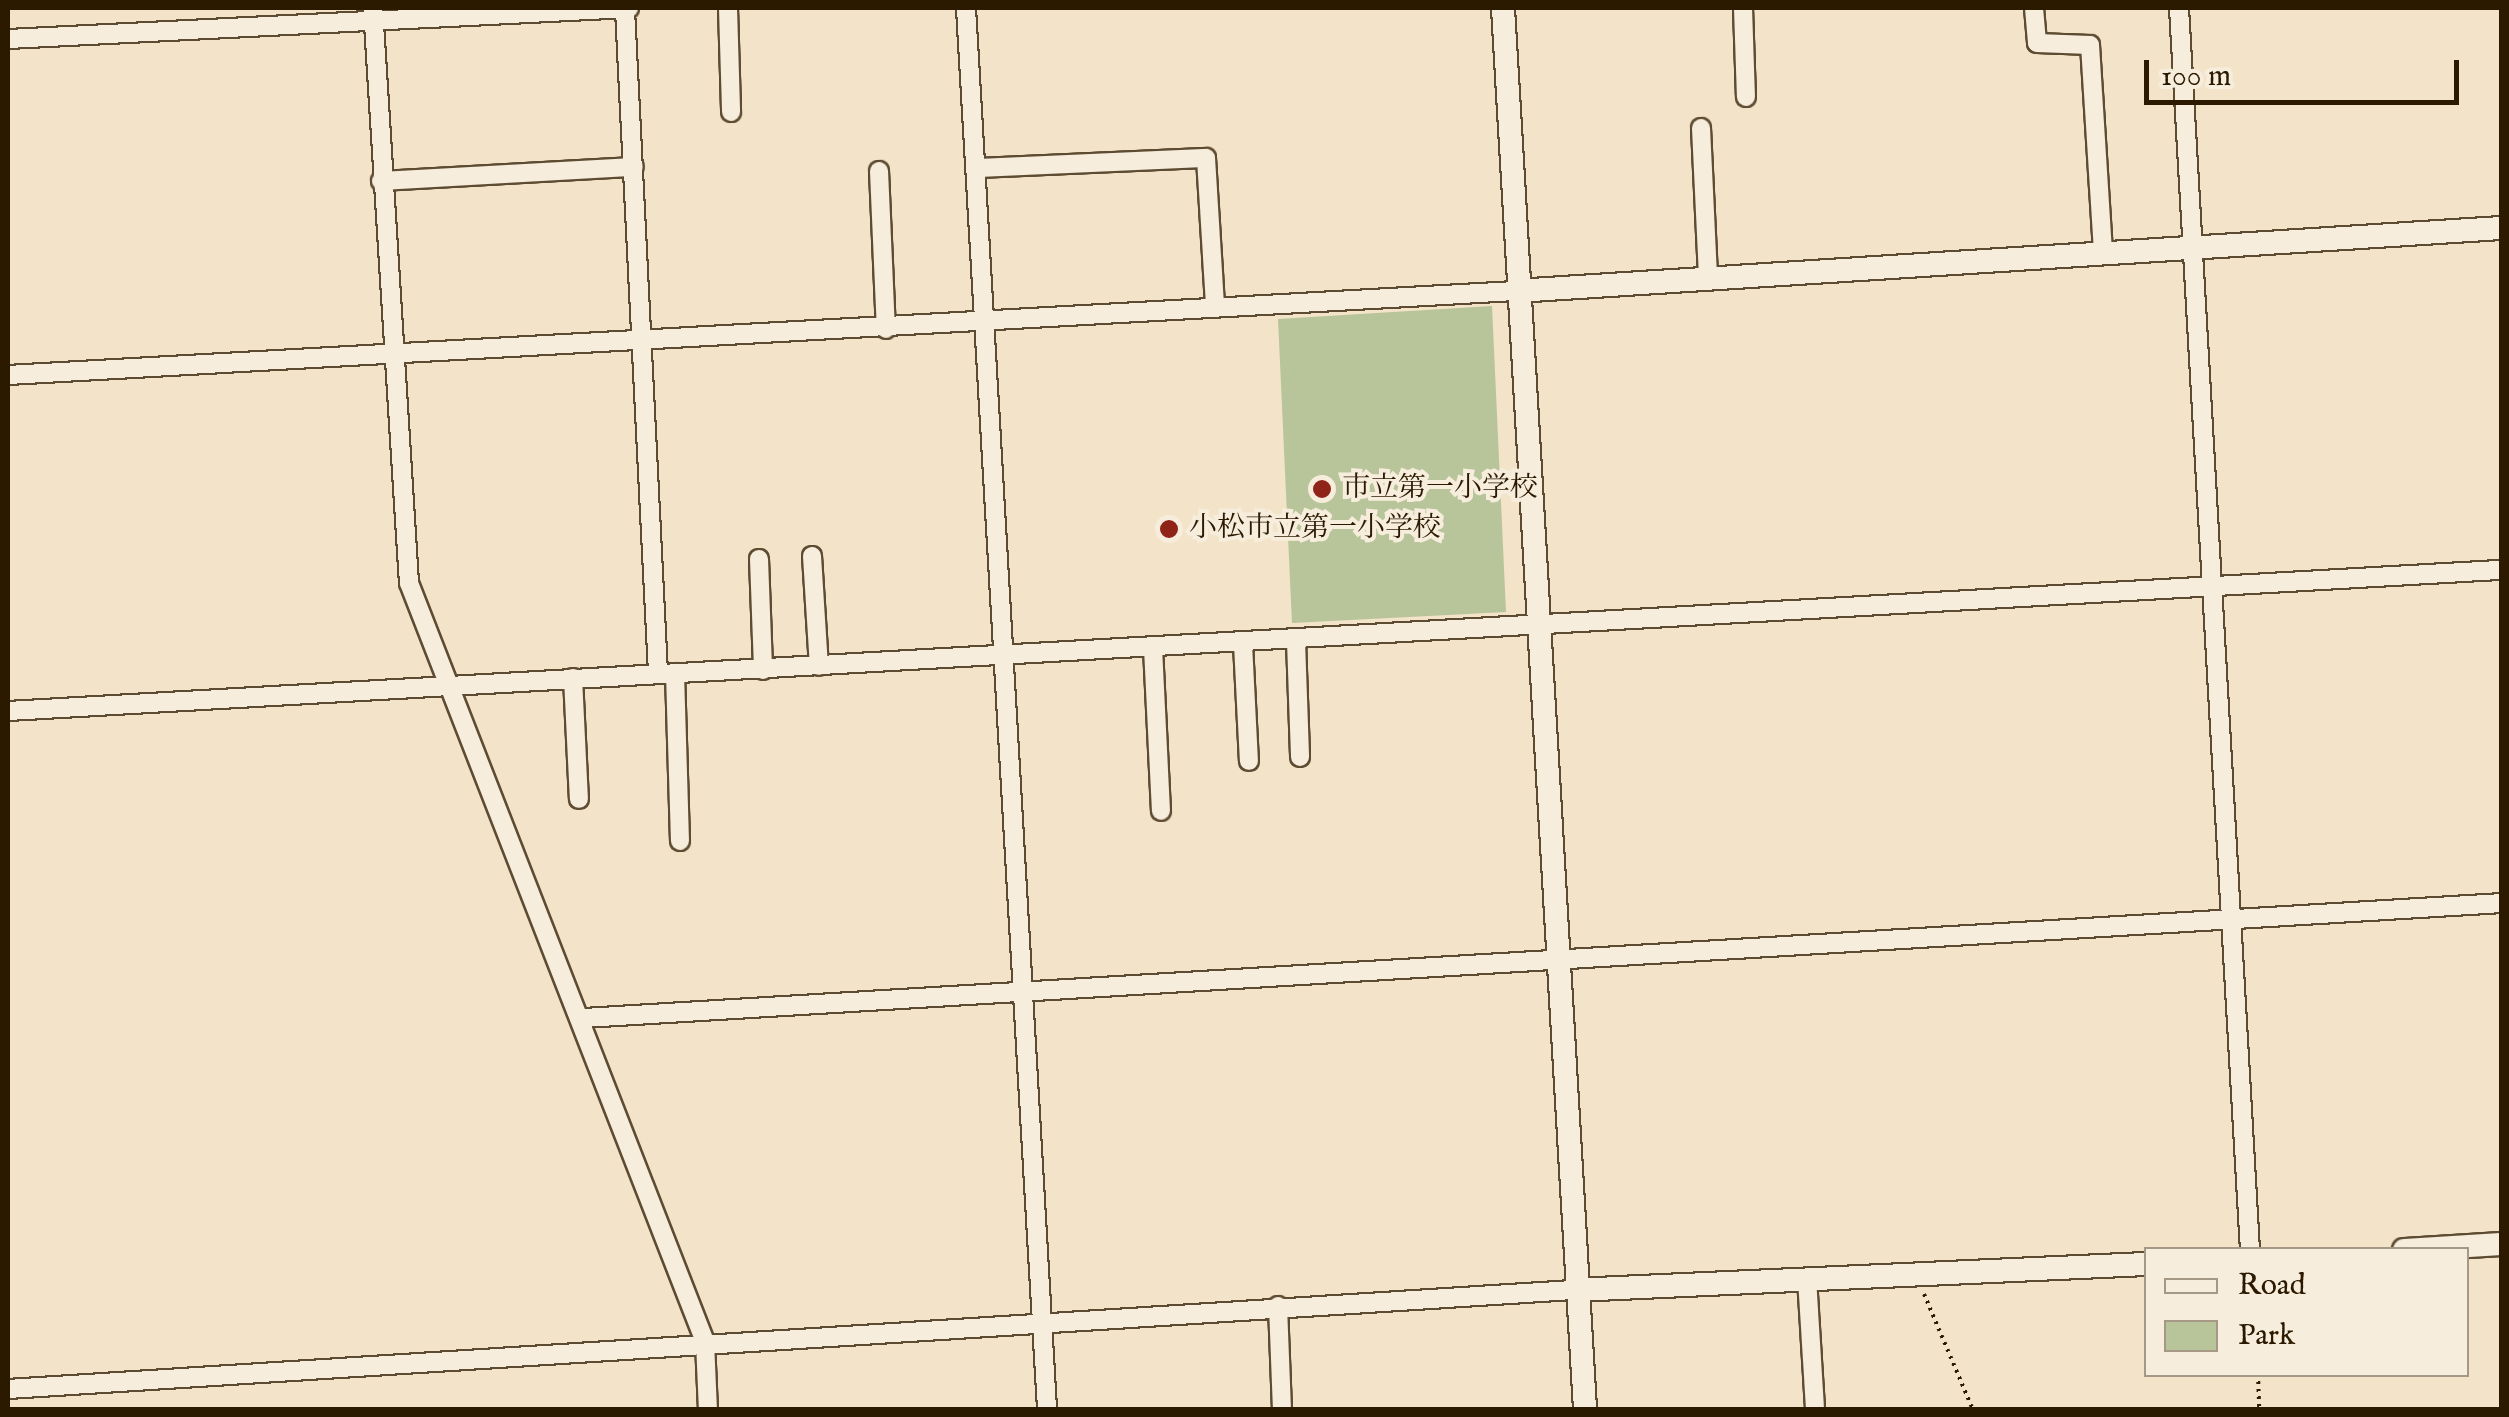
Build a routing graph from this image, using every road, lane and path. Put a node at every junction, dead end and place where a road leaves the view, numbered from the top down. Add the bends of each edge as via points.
1 (627, 8) edge
2 (728, 8) edge
3 (966, 8) edge
4 (1503, 8) edge
5 (1743, 8) edge
6 (2034, 8) edge
7 (2179, 8) edge
8 (373, 14) edge
9 (8, 39) edge
10 (1746, 96) dead end
11 (731, 112) dead end
12 (1701, 128) dead end
13 (634, 167) junction
14 (976, 168) junction
15 (879, 170) dead end
16 (381, 180) junction
17 (2502, 228) edge
18 (2194, 247) junction
19 (2103, 253) junction
20 (1708, 278) junction
21 (1516, 290) junction
22 (1215, 306) junction
23 (986, 324) junction
24 (886, 330) junction
25 (644, 342) junction
26 (397, 356) junction
27 (8, 376) edge
28 (812, 556) dead end
29 (759, 559) dead end
30 (2502, 570) edge
31 (2211, 588) junction
32 (1536, 629) junction
33 (1296, 641) junction
34 (1243, 644) junction
35 (1153, 648) junction
36 (1005, 656) junction
37 (819, 666) junction
38 (763, 670) junction
39 (666, 672) junction
40 (573, 678) junction
41 (452, 686) junction
42 (8, 711) edge
43 (1300, 757) dead end
44 (1249, 762) dead end
45 (579, 799) dead end
46 (1161, 812) dead end
47 (680, 841) dead end
48 (2502, 903) edge
49 (2228, 917) junction
50 (1553, 958) junction
51 (1022, 990) junction
52 (584, 1018) junction
53 (2502, 1244) edge
54 (2250, 1247) edge
55 (2453, 1247) edge
56 (2144, 1264) edge
57 (1916, 1276) junction
58 (1807, 1278) junction
59 (1575, 1290) junction
60 (1278, 1306) junction
61 (1042, 1319) junction
62 (705, 1342) junction
63 (2258, 1377) edge
64 (8, 1389) edge
65 (708, 1410) edge
66 (1048, 1410) edge
67 (1282, 1410) edge
68 (1585, 1410) edge
69 (1815, 1410) edge
70 (1973, 1410) edge
71 (2260, 1410) edge

1 - 8 street
1 - 13 street
2 - 11 street
3 - 14 street
4 - 21 street
5 - 10 street
6 - 19 street via 2037,44 2090,45
7 - 18 street
8 - 9 street
8 - 16 street
12 - 20 street
13 - 16 street
13 - 25 street
14 - 22 street via 1206,158
14 - 23 street
15 - 24 street
16 - 26 street
17 - 18 street
18 - 19 street
18 - 31 street
19 - 20 street
20 - 21 street
21 - 22 street
21 - 32 street
22 - 23 street
23 - 24 street
23 - 36 street
24 - 25 street
25 - 26 street
25 - 39 street
26 - 27 street
26 - 41 street via 410,583
28 - 37 street
29 - 38 street
30 - 31 street
31 - 32 street
31 - 49 street
32 - 33 street
32 - 50 street
33 - 34 street
33 - 43 street
34 - 35 street
34 - 44 street
35 - 36 street
35 - 46 street
36 - 37 street
36 - 51 street
37 - 38 street
38 - 39 street
39 - 40 street
39 - 47 street
40 - 41 street
40 - 45 street
41 - 42 street
41 - 52 street
48 - 49 street
49 - 50 street
49 - 54 street
50 - 51 street
50 - 59 street
51 - 52 street
51 - 61 street
52 - 62 street
53 - 55 street
56 - 57 street
57 - 58 street
57 - 70 path
58 - 59 street
58 - 69 street
59 - 60 street
59 - 68 street
60 - 61 street
60 - 67 street
61 - 62 street
61 - 66 street
62 - 64 street
62 - 65 street
63 - 71 path

